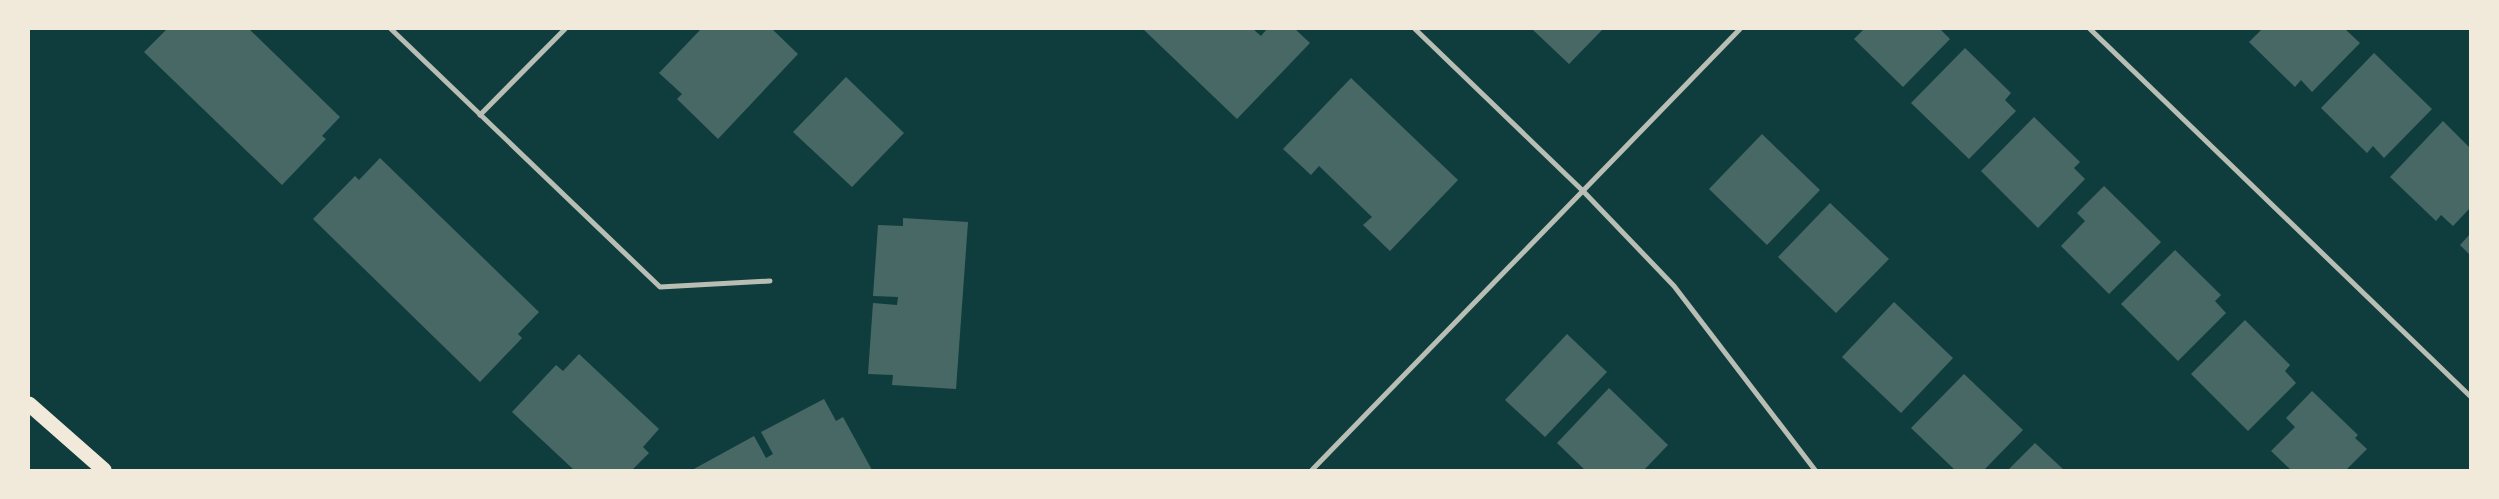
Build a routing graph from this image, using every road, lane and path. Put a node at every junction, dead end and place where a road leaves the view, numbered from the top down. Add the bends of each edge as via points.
1 (391, 29) edge
2 (565, 29) edge
3 (1414, 29) edge
4 (1740, 29) edge
5 (2090, 29) edge
6 (480, 115) junction
7 (1583, 191) junction
8 (770, 281) dead end
9 (2470, 396) edge
10 (29, 404) edge
11 (104, 470) edge
12 (1312, 470) edge
13 (1815, 470) edge

1 - 6 street
2 - 6 street
3 - 7 street
4 - 7 street
5 - 9 street
6 - 8 street via 660,287
7 - 12 street
7 - 13 street via 1674,286
10 - 11 highway

